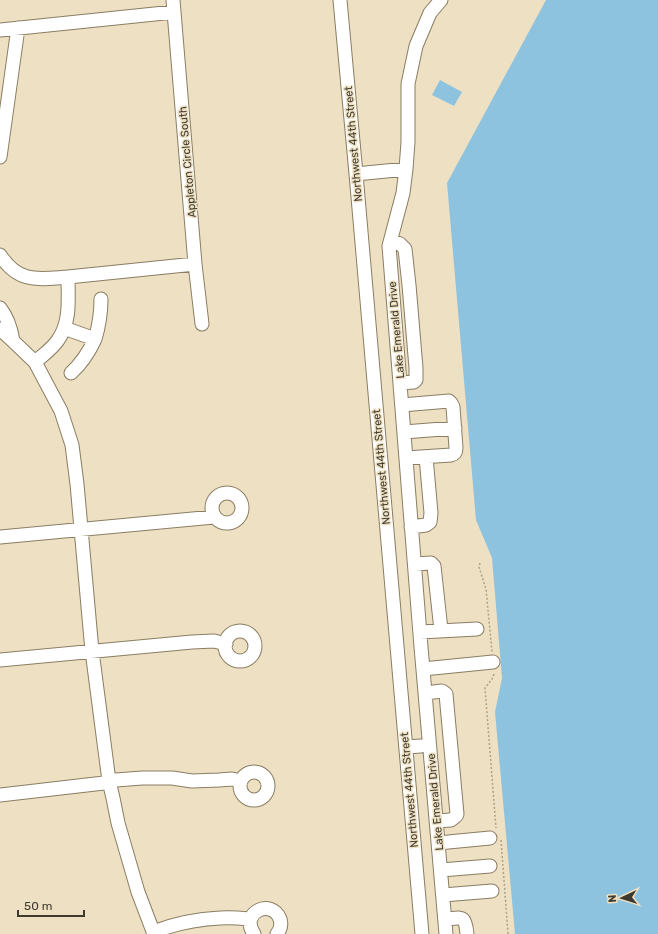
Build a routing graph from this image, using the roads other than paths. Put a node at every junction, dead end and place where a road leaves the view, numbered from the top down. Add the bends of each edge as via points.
1 (340, 0) edge
2 (437, 2) edge
3 (174, 6) edge
4 (18, 28) junction
5 (0, 30) edge
6 (0, 157) edge
7 (406, 169) junction
8 (356, 174) junction
9 (0, 255) edge
10 (195, 264) junction
11 (68, 277) junction
12 (101, 299) dead end
13 (0, 308) edge
14 (202, 324) dead end
15 (64, 328) junction
16 (0, 330) edge
17 (0, 339) edge
18 (95, 339) junction
19 (13, 341) junction
20 (35, 362) junction
21 (71, 373) dead end
22 (402, 405) junction
23 (455, 428) junction
24 (404, 432) junction
25 (426, 457) junction
26 (406, 458) junction
27 (214, 517) dead end
28 (411, 527) junction
29 (81, 530) junction
30 (0, 537) edge
31 (414, 564) junction
32 (477, 629) dead end
33 (441, 630) junction
34 (420, 632) junction
35 (226, 644) dead end
36 (92, 651) junction
37 (0, 660) edge
38 (493, 662) road end
39 (423, 669) junction
40 (425, 693) junction
41 (421, 746) dead end
42 (406, 747) junction
43 (451, 756) junction
44 (431, 758) junction
45 (109, 781) junction
46 (241, 781) dead end
47 (0, 795) edge
48 (436, 821) junction
49 (496, 835) road end
50 (438, 843) junction
51 (490, 866) dead end
52 (441, 870) junction
53 (492, 892) dead end
54 (443, 895) junction
55 (251, 919) junction
56 (445, 919) junction
57 (153, 933) edge
58 (254, 934) edge
59 (277, 934) edge
60 (422, 934) edge
61 (446, 934) edge
62 (467, 934) edge

1 - 8 street, Northwest 44th Street
2 - 7 street, Lake Emerald Drive via 416,46 408,84
3 - 4 street
3 - 10 street, Appleton Circle South
4 - 5 street
4 - 6 street
7 - 8 street
7 - 22 street, Lake Emerald Drive via 403,193 389,246
8 - 42 street, Northwest 44th Street
9 - 11 street via 15,272 29,278
10 - 11 street
10 - 14 street, Appleton Circle South
11 - 15 street via 69,306
12 - 18 street via 99,327
13 - 19 street via 11,327
15 - 18 street
15 - 20 street via 49,351
16 - 19 street
17 - 19 street
18 - 21 street via 89,352
19 - 20 street
20 - 29 street via 61,411 72,445
22 - 23 street via 449,401 453,407
22 - 24 street, Lake Emerald Drive
23 - 24 street
23 - 25 street via 456,452 451,455
24 - 26 street, Lake Emerald Drive
25 - 26 street
25 - 28 street via 430,522
26 - 28 street, Lake Emerald Drive
27 - 29 street
28 - 31 street, Lake Emerald Drive
29 - 30 street
29 - 36 street
31 - 33 street via 434,566
31 - 34 street, Lake Emerald Drive
32 - 33 street
33 - 34 street
34 - 39 street, Lake Emerald Drive
35 - 36 street via 214,640
36 - 37 street
36 - 45 street
38 - 39 street
39 - 40 street, Lake Emerald Drive
40 - 43 street via 442,691 446,694
40 - 44 street, Lake Emerald Drive
41 - 42 street
42 - 60 street, Northwest 44th Street
43 - 44 street
43 - 48 street via 457,814 451,820
44 - 48 street, Lake Emerald Drive
45 - 46 street via 142,778
45 - 47 street
45 - 57 street via 118,823
48 - 50 street, Lake Emerald Drive
49 - 50 street
50 - 52 street, Lake Emerald Drive
51 - 52 street
52 - 54 street, Lake Emerald Drive
53 - 54 street
54 - 56 street, Lake Emerald Drive
55 - 57 street via 219,918 190,922
55 - 58 street
55 - 59 street via 257,911 272,910 281,922
56 - 61 street, Lake Emerald Drive
56 - 62 street via 464,920

